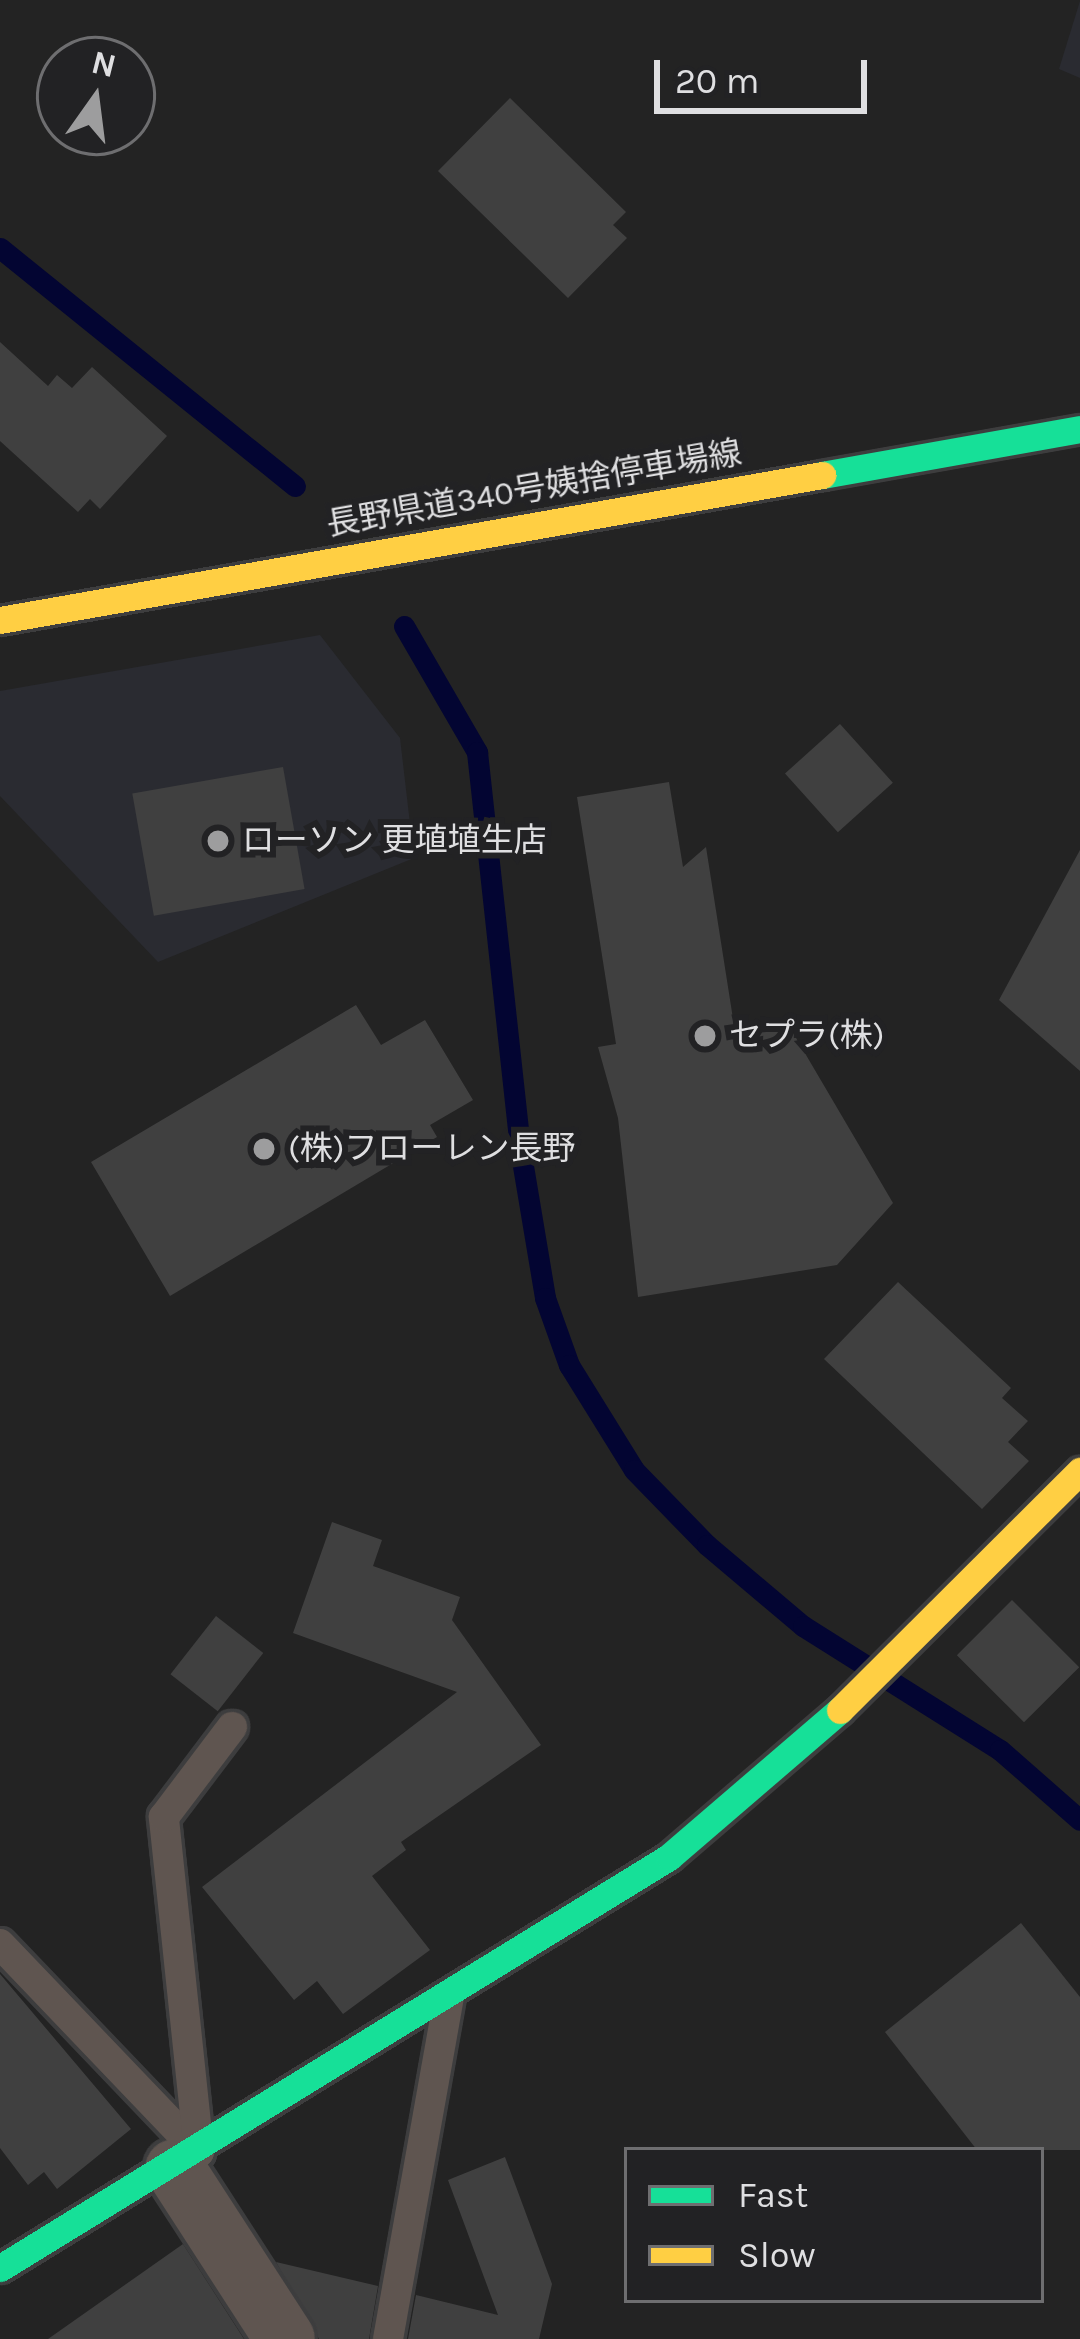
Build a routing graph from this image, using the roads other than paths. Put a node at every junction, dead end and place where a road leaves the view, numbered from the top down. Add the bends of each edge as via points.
1 (1080, 429) edge
2 (0, 620) edge
3 (1080, 1471) edge
4 (232, 1727) dead end
5 (0, 1945) edge
6 (449, 1995) junction
7 (187, 2161) junction
8 (0, 2268) edge
9 (285, 2339) edge
10 (388, 2339) edge

1 - 2 street, 長野県道340号姨捨停車場線
3 - 6 street via 853,1699 669,1857
4 - 7 lane via 164,1817
5 - 7 lane
6 - 7 street
6 - 10 lane
7 - 8 street
7 - 9 street

